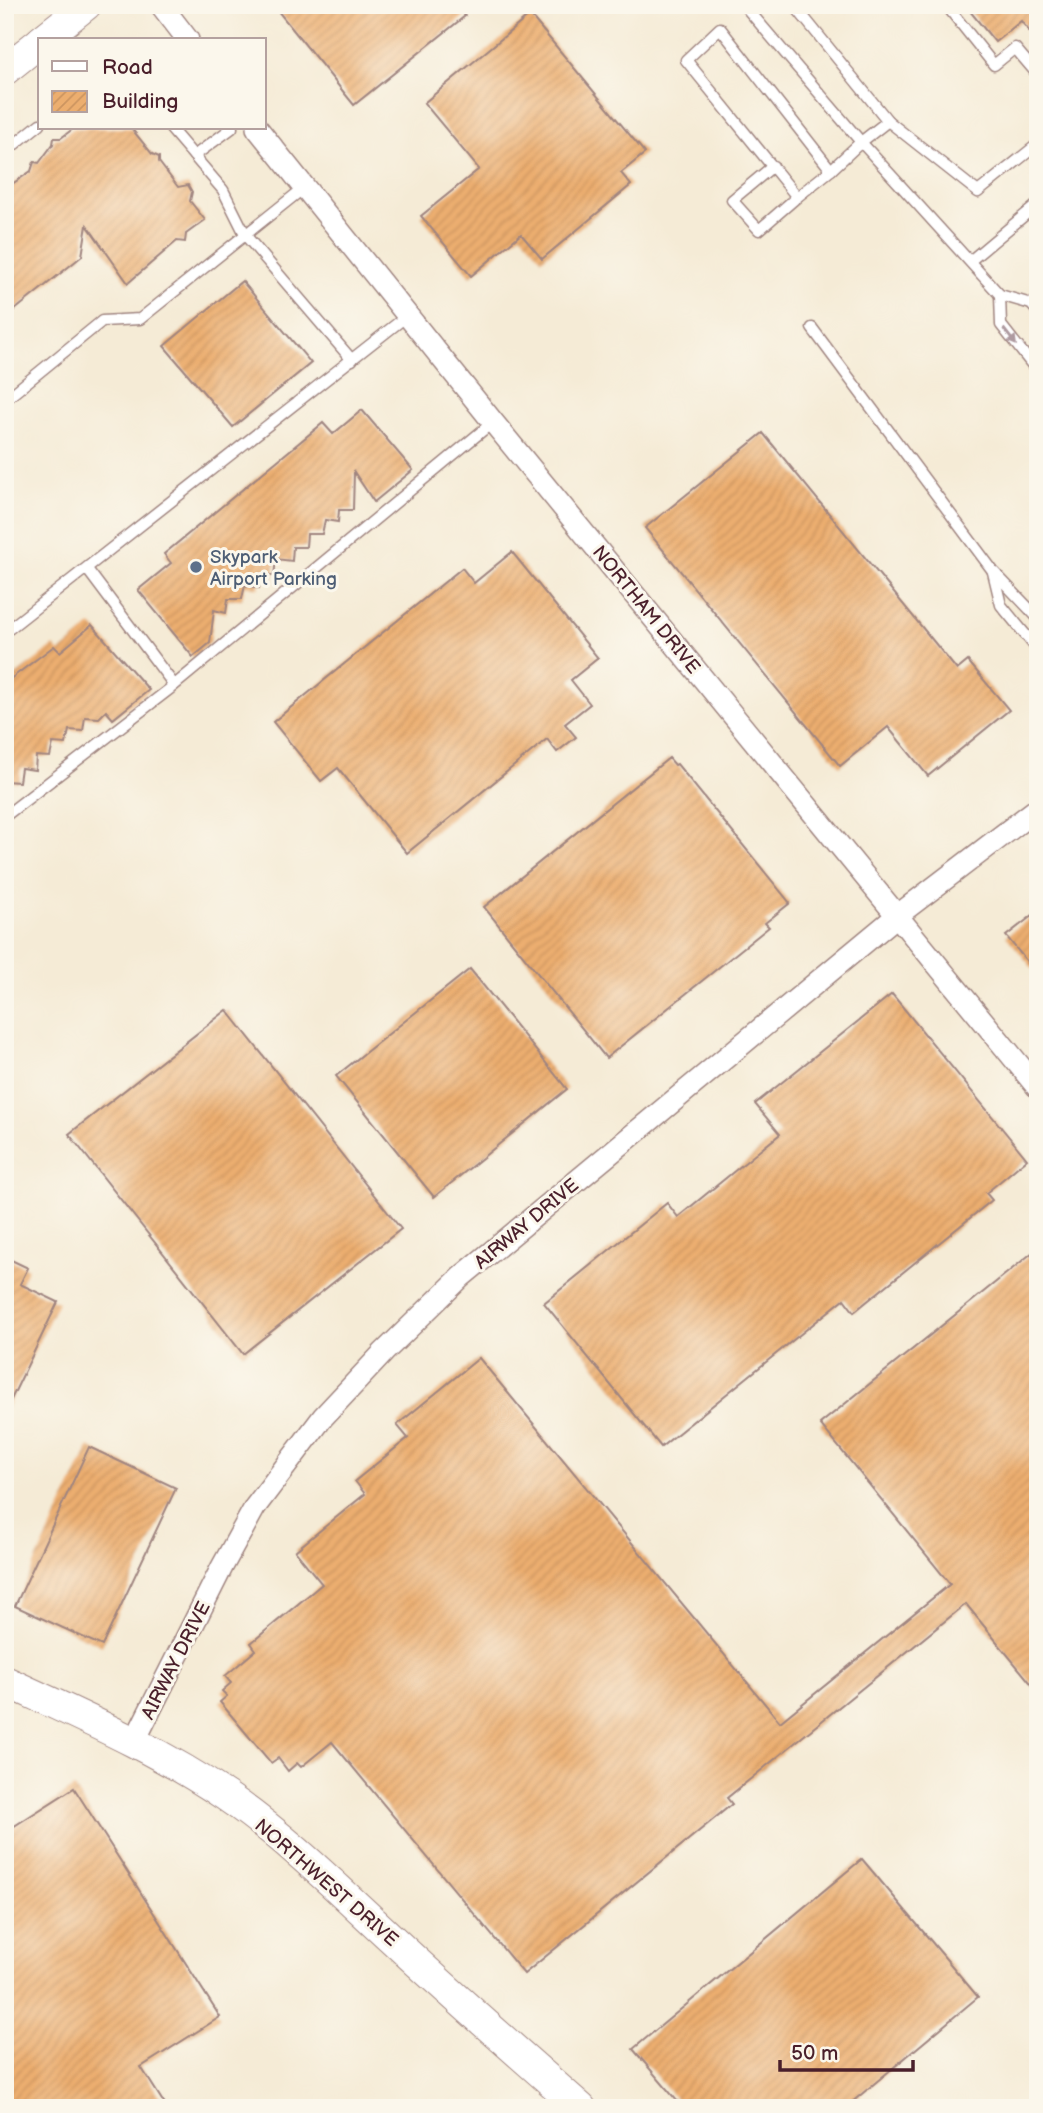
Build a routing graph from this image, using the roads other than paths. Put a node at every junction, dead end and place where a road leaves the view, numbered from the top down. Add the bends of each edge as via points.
1 (86, 5) edge
2 (162, 5) edge
3 (744, 5) edge
4 (794, 5) edge
5 (946, 5) edge
6 (45, 38) edge
7 (187, 38) edge
8 (38, 43) edge
9 (5, 70) edge
10 (1038, 75) edge
11 (888, 121) junction
12 (38, 126) edge
13 (172, 130) edge
14 (229, 130) edge
15 (259, 130) edge
16 (861, 142) junction
17 (1038, 144) edge
18 (5, 152) edge
19 (194, 156) junction
20 (773, 166) junction
21 (831, 170) junction
22 (305, 187) junction
23 (797, 197) junction
24 (1038, 204) edge
25 (246, 236) junction
26 (970, 261) junction
27 (1000, 295) junction
28 (1038, 312) edge
29 (408, 316) junction
30 (812, 328) dead end
31 (352, 360) junction
32 (1038, 372) edge
33 (5, 400) edge
34 (493, 422) junction
35 (87, 569) junction
36 (993, 571) junction
37 (1038, 618) edge
38 (5, 632) edge
39 (1038, 650) edge
40 (174, 685) junction
41 (1038, 808) edge
42 (5, 816) edge
43 (898, 915) junction
44 (1038, 1088) edge
45 (5, 1681) edge
46 (134, 1742) junction
47 (581, 2108) edge

1 - 6 street
2 - 7 street
3 - 16 lane
4 - 11 lane
5 - 10 lane via 995,65 1015,48
8 - 9 street
11 - 16 lane
11 - 17 lane via 978,192
12 - 18 lane
13 - 19 lane
14 - 19 lane
15 - 22 street, NORTHAM DRIVE
16 - 21 lane
16 - 26 lane
19 - 25 lane via 223,190
20 - 21 lane via 685,60 720,28
20 - 23 lane
20 - 23 lane via 732,200 759,230
21 - 23 lane
22 - 25 lane
22 - 29 street, NORTHAM DRIVE
24 - 26 lane
25 - 31 lane
25 - 33 lane via 140,319 102,320
26 - 27 lane
27 - 28 lane via 1031,304
27 -> 32 lane via 1001,325
29 - 31 lane
29 - 34 street, NORTHAM DRIVE
30 - 36 lane
31 - 35 lane
34 - 40 lane
34 - 43 street, NORTHAM DRIVE
35 - 38 lane
35 - 40 lane
36 - 37 lane
36 - 39 lane via 1002,605
40 - 42 lane
41 - 43 street, AIRWAY DRIVE
43 - 44 street, NORTHAM DRIVE
43 - 46 street, AIRWAY DRIVE via 461,1278 323,1417 256,1507
45 - 46 street, NORTHWEST DRIVE
46 - 47 street, NORTHWEST DRIVE via 228,1797 294,1847

